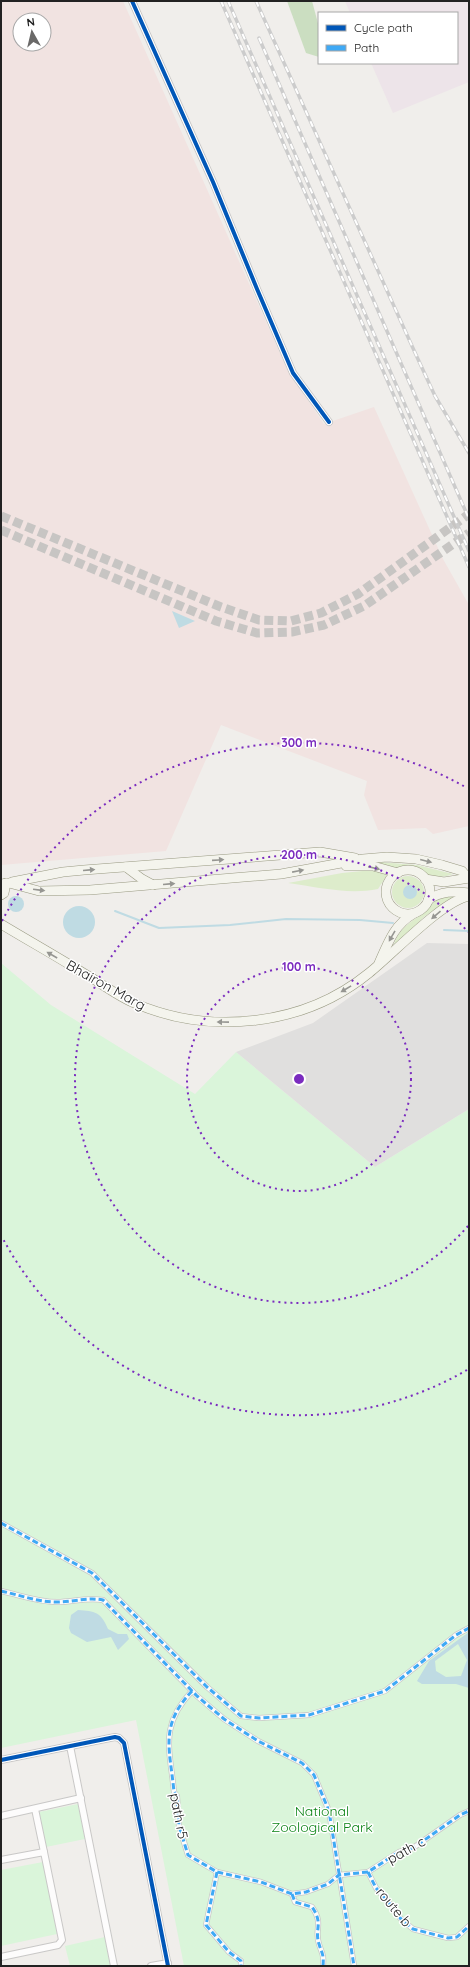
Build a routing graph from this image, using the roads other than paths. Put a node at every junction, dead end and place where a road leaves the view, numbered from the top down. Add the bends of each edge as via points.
1 (132, 1) edge
2 (329, 422) dead end
3 (363, 859) junction
4 (323, 866) junction
5 (126, 867) junction
6 (398, 873) junction
7 (468, 878) edge
8 (425, 879) junction
9 (5, 883) edge
10 (154, 885) junction
11 (1, 895) edge
12 (469, 895) edge
13 (428, 900) junction
14 (415, 913) junction
15 (1, 924) edge
16 (378, 966) junction
17 (1, 1523) edge
18 (1, 1592) edge
19 (469, 1628) edge
20 (192, 1691) junction
21 (70, 1746) junction
22 (1, 1760) edge
23 (81, 1798) junction
24 (35, 1809) junction
25 (469, 1811) edge
26 (1, 1816) edge
27 (44, 1852) junction
28 (1, 1860) edge
29 (217, 1872) junction
30 (368, 1872) junction
31 (339, 1875) junction
32 (292, 1894) junction
33 (469, 1926) edge
34 (1, 1957) edge
35 (168, 1965) edge
36 (114, 1966) edge
37 (151, 1966) edge
38 (241, 1966) edge
39 (323, 1966) edge
40 (354, 1966) edge

1 - 2 street via 294,373
3 - 4 main road
5 -> 3 main road via 320,852
3 -> 7 main road via 416,859 462,871
4 -> 6 main road via 373,866
10 -> 4 main road via 281,874
9 -> 5 main road via 63,872
5 - 10 main road
6 - 8 main road via 410,871
6 - 14 main road via 388,883 388,900 393,908 401,913
7 - 8 main road via 444,882
8 - 13 main road via 429,887
9 -> 10 main road via 39,891
9 - 11 main road via 4,893
12 - 13 main road via 447,892
12 -> 16 main road, Bhairon Marg via 442,910
13 - 14 main road via 423,908
14 -> 16 main road via 402,922 392,934
16 -> 15 main road, Bhairon Marg via 339,993 294,1012 247,1021 197,1020 164,1014 128,1000
17 - 19 street via 92,1573 207,1687 241,1716 259,1718 309,1714 385,1691 456,1635
18 - 20 street via 44,1601 90,1598 103,1600
20 - 29 street, path r5 via 180,1704 171,1722 168,1745 174,1792 177,1796 179,1826 188,1855
20 - 31 street via 224,1719 258,1741 302,1763 314,1775 329,1811
21 - 22 street
21 - 23 street
21 - 35 street via 115,1737 124,1743
23 - 24 street
23 - 36 street
24 - 26 street
24 - 27 street
25 - 30 street, path c via 413,1848 399,1852
27 - 28 street
27 - 34 street via 61,1943
29 - 32 street, path r5 via 261,1882
29 - 38 street via 206,1925 229,1952 241,1961
30 - 31 street, path c
30 - 33 street, route b via 376,1888 413,1930 448,1938 457,1937
31 - 32 street via 319,1888
31 - 40 street
32 - 39 street via 295,1902 312,1907 319,1916 319,1944 323,1950
35 - 37 street

